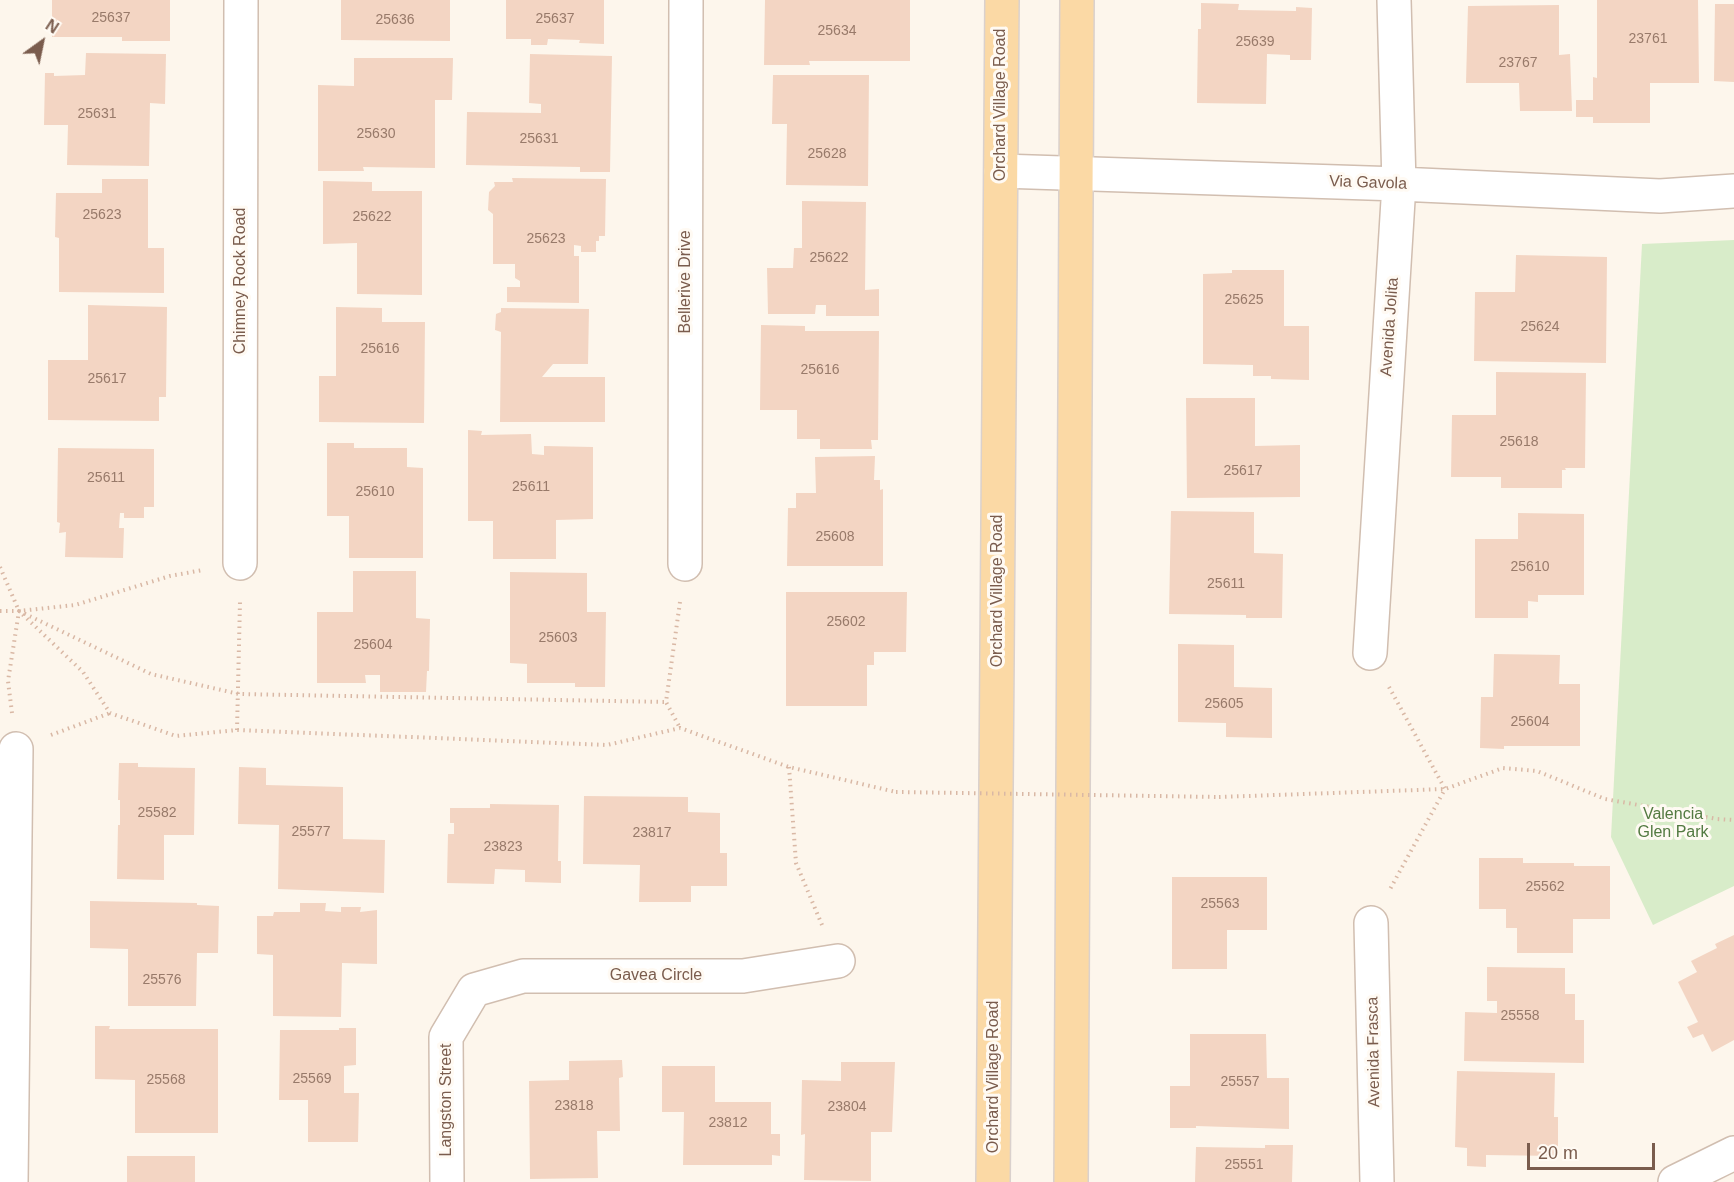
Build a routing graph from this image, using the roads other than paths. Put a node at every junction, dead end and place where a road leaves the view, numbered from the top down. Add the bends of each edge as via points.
1 (241, 0) edge
2 (686, 0) edge
3 (1002, 0) edge
4 (1077, 0) edge
5 (1394, 0) edge
6 (1001, 171) junction
7 (1076, 173) junction
8 (1399, 184) junction
9 (1734, 191) edge
10 (240, 563) road end
11 (686, 564) road end
12 (1370, 654) road end
13 (16, 748) road end
14 (1371, 923) road end
15 (838, 961) road end
16 (474, 990) joint
17 (1734, 1153) edge
18 (11, 1182) edge
19 (447, 1182) edge
20 (993, 1182) edge
21 (1071, 1182) edge
22 (1377, 1182) edge
23 (1675, 1182) edge

1 - 10 street, Chimney Rock Road
2 - 11 street, Bellerive Drive
3 - 6 main road, Orchard Village Road
4 - 7 main road
5 - 8 street, Avenida Jolita
6 - 7 street, Via Gavola
6 - 20 main road, Orchard Village Road
7 - 8 street, Via Gavola
7 - 21 main road
8 - 9 street, Via Gavola via 1660,196
8 - 12 street, Avenida Jolita
13 - 18 street
14 - 22 street, Avenida Frasca
15 - 16 street, Gavea Circle via 743,976 523,976
16 - 19 street, Langston Street via 446,1037
17 - 23 street

